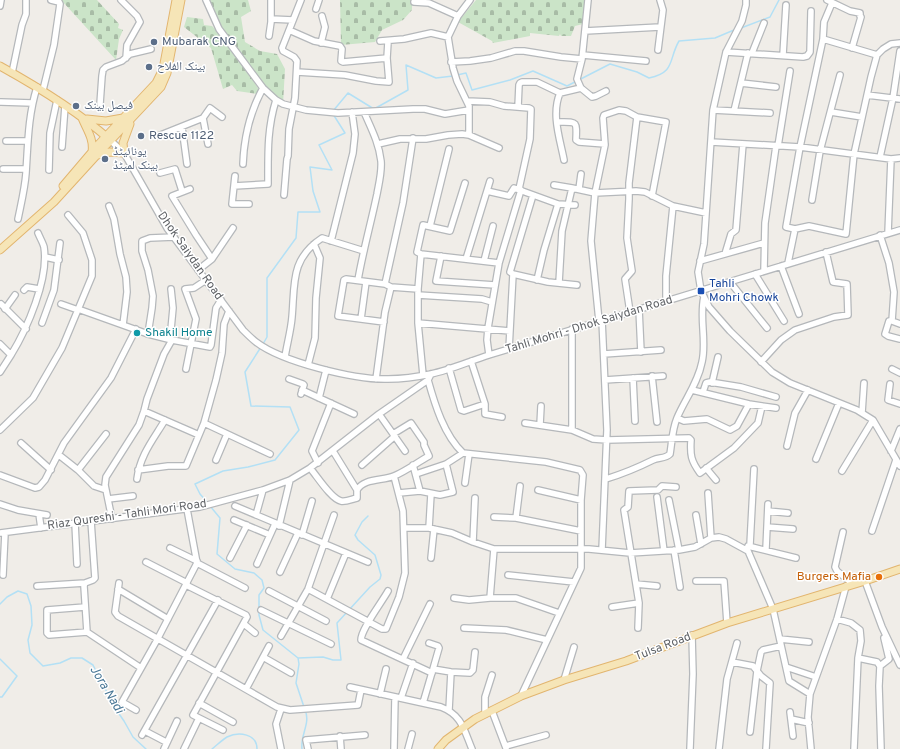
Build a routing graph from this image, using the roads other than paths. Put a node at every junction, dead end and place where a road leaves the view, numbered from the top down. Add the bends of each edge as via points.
1 (0, 0) edge
2 (26, 0) edge
3 (51, 0) edge
4 (121, 0) edge
5 (176, 0) edge
6 (181, 0) edge
7 (206, 0) edge
8 (271, 0) edge
9 (300, 0) edge
10 (320, 0) edge
11 (470, 0) edge
12 (588, 0) edge
13 (660, 0) edge
14 (746, 0) edge
15 (829, 1) edge
16 (414, 2) dead end
17 (786, 5) dead end
18 (0, 6) edge
19 (316, 8) dead end
20 (811, 11) dead end
21 (322, 16) dead end
22 (458, 16) junction
23 (271, 19) junction
24 (293, 20) junction
25 (764, 23) dead end
26 (660, 28) junction
27 (289, 30) junction
28 (585, 31) junction
29 (269, 36) dead end
30 (448, 37) junction
31 (823, 39) junction
32 (380, 41) dead end
33 (388, 42) junction
34 (321, 43) junction
35 (900, 43) edge
36 (170, 45) junction
37 (852, 48) junction
38 (151, 49) dead end
39 (658, 50) dead end
40 (900, 51) edge
41 (726, 52) junction
42 (750, 53) junction
43 (783, 55) junction
44 (877, 55) junction
45 (582, 57) junction
46 (126, 58) junction
47 (387, 58) junction
48 (646, 61) dead end
49 (452, 65) junction
50 (0, 66) edge
51 (790, 71) dead end
52 (297, 72) junction
53 (12, 73) junction
54 (840, 75) dead end
55 (579, 84) junction
56 (741, 84) junction
57 (776, 87) dead end
58 (264, 88) junction
59 (40, 89) junction
60 (606, 91) dead end
61 (560, 93) junction
62 (867, 95) junction
63 (893, 98) junction
64 (900, 99) edge
65 (57, 100) junction
66 (276, 100) junction
67 (467, 101) junction
68 (1, 102) edge
69 (32, 103) junction
70 (100, 104) dead end
71 (65, 106) junction
72 (292, 106) junction
73 (518, 107) junction
74 (469, 110) junction
75 (713, 110) junction
76 (352, 112) junction
77 (364, 112) junction
78 (734, 112) junction
79 (830, 112) junction
80 (770, 113) dead end
81 (81, 116) junction
82 (125, 117) junction
83 (222, 117) dead end
84 (637, 117) junction
85 (862, 117) junction
86 (133, 118) junction
87 (203, 118) junction
88 (557, 122) junction
89 (182, 127) junction
90 (469, 135) junction
91 (158, 136) dead end
92 (413, 138) junction
93 (108, 139) junction
94 (6, 141) dead end
95 (27, 141) junction
96 (711, 142) junction
97 (208, 144) dead end
98 (378, 144) junction
99 (605, 144) junction
100 (743, 144) junction
101 (777, 146) junction
102 (62, 147) dead end
103 (499, 148) dead end
104 (800, 148) junction
105 (449, 149) dead end
106 (820, 151) junction
107 (124, 153) junction
108 (94, 154) junction
109 (854, 154) junction
110 (880, 157) junction
111 (900, 158) edge
112 (891, 159) junction
113 (564, 160) dead end
114 (187, 164) dead end
115 (243, 164) dead end
116 (3, 169) dead end
117 (26, 169) junction
118 (49, 170) dead end
119 (160, 173) dead end
120 (582, 174) dead end
121 (235, 176) dead end
122 (490, 181) dead end
123 (466, 183) dead end
124 (554, 185) dead end
125 (234, 186) junction
126 (572, 188) junction
127 (190, 189) dead end
128 (579, 189) junction
129 (520, 190) junction
130 (629, 190) junction
131 (182, 191) junction
132 (487, 191) junction
133 (595, 193) junction
134 (284, 195) dead end
135 (533, 195) junction
136 (652, 196) junction
137 (812, 200) dead end
138 (249, 204) dead end
139 (558, 204) junction
140 (568, 204) junction
141 (576, 205) dead end
142 (109, 206) dead end
143 (673, 206) junction
144 (706, 213) junction
145 (68, 215) dead end
146 (18, 219) dead end
147 (430, 226) junction
148 (493, 226) dead end
149 (233, 228) dead end
150 (795, 229) junction
151 (899, 230) edge
152 (38, 233) dead end
153 (888, 233) junction
154 (880, 236) junction
155 (174, 237) junction
156 (900, 238) edge
157 (331, 241) junction
158 (60, 243) dead end
159 (764, 243) junction
160 (314, 244) junction
161 (0, 245) edge
162 (0, 250) edge
163 (364, 251) junction
164 (826, 252) junction
165 (421, 254) junction
166 (725, 254) junction
167 (441, 256) junction
168 (45, 257) junction
169 (212, 259) junction
170 (466, 259) junction
171 (59, 260) junction
172 (484, 261) junction
173 (700, 261) junction
174 (499, 263) junction
175 (788, 264) junction
176 (781, 266) junction
177 (198, 270) junction
178 (764, 271) junction
179 (513, 274) junction
180 (755, 274) junction
181 (206, 280) junction
182 (358, 280) junction
183 (537, 280) junction
184 (366, 282) junction
185 (730, 282) junction
186 (559, 283) junction
187 (385, 284) junction
188 (495, 285) junction
189 (577, 285) dead end
190 (391, 287) junction
191 (39, 289) junction
192 (171, 289) dead end
193 (24, 290) dead end
194 (701, 291) junction
195 (418, 292) junction
196 (15, 295) dead end
197 (704, 297) junction
198 (221, 300) junction
199 (666, 301) junction
200 (492, 302) junction
201 (1, 304) edge
202 (61, 304) dead end
203 (5, 308) junction
204 (639, 309) junction
205 (78, 310) junction
206 (229, 311) junction
207 (630, 312) junction
208 (799, 314) dead end
209 (361, 319) junction
210 (600, 321) junction
211 (784, 321) dead end
212 (892, 321) junction
213 (384, 322) junction
214 (42, 323) dead end
215 (418, 323) junction
216 (900, 324) edge
217 (123, 325) junction
218 (488, 328) junction
219 (767, 328) dead end
220 (26, 329) junction
221 (136, 329) junction
222 (572, 330) junction
223 (510, 331) junction
224 (148, 334) junction
225 (900, 339) edge
226 (171, 340) junction
227 (0, 344) edge
228 (192, 344) junction
229 (509, 349) junction
230 (660, 350) dead end
231 (641, 352) junction
232 (275, 353) joint
233 (604, 354) junction
234 (11, 355) junction
235 (489, 355) junction
236 (285, 357) junction
237 (718, 357) dead end
238 (471, 361) junction
239 (761, 362) junction
240 (308, 365) junction
241 (449, 368) junction
242 (186, 369) dead end
243 (892, 369) dead end
244 (326, 370) junction
245 (0, 372) edge
246 (900, 373) edge
247 (431, 374) junction
248 (423, 375) junction
249 (652, 376) junction
250 (663, 376) dead end
251 (633, 378) junction
252 (289, 379) dead end
253 (376, 379) junction
254 (428, 380) junction
255 (605, 380) junction
256 (712, 382) junction
257 (864, 384) dead end
258 (890, 384) dead end
259 (692, 390) junction
260 (808, 390) junction
261 (703, 392) junction
262 (776, 397) dead end
263 (319, 398) junction
264 (330, 403) junction
265 (839, 403) junction
266 (485, 404) junction
267 (749, 404) junction
268 (900, 404) edge
269 (541, 406) dead end
270 (762, 406) junction
271 (776, 408) dead end
272 (144, 411) junction
273 (862, 412) junction
274 (354, 414) dead end
275 (379, 414) junction
276 (502, 417) dead end
277 (677, 418) junction
278 (165, 420) junction
279 (873, 420) junction
280 (635, 421) dead end
281 (658, 422) dead end
282 (204, 423) junction
283 (525, 423) dead end
284 (540, 425) junction
285 (0, 429) edge
286 (900, 429) edge
287 (572, 430) junction
288 (106, 434) dead end
289 (199, 434) junction
290 (227, 434) junction
291 (394, 435) junction
292 (671, 439) junction
293 (607, 440) junction
294 (21, 443) dead end
295 (787, 446) dead end
296 (333, 451) junction
297 (405, 451) dead end
298 (463, 453) junction
299 (270, 454) dead end
300 (469, 454) junction
301 (900, 454) edge
302 (59, 455) junction
303 (894, 455) junction
304 (816, 459) dead end
305 (216, 460) dead end
306 (318, 463) junction
307 (446, 464) junction
308 (362, 465) dead end
309 (413, 465) junction
310 (900, 466) edge
311 (310, 468) junction
312 (706, 468) junction
313 (754, 469) dead end
314 (50, 470) junction
315 (78, 470) junction
316 (138, 470) junction
317 (842, 471) dead end
318 (416, 474) junction
319 (0, 475) edge
320 (394, 476) junction
321 (136, 479) dead end
322 (606, 479) junction
323 (290, 480) junction
324 (716, 480) dead end
325 (466, 483) dead end
326 (520, 486) dead end
327 (676, 486) dead end
328 (106, 490) junction
329 (263, 490) junction
330 (357, 490) junction
331 (538, 490) dead end
332 (420, 491) junction
333 (399, 493) junction
334 (708, 493) dead end
335 (431, 494) junction
336 (133, 496) dead end
337 (657, 497) dead end
338 (475, 498) dead end
339 (108, 500) junction
340 (581, 500) junction
341 (669, 500) dead end
342 (312, 501) dead end
343 (0, 504) edge
344 (768, 504) dead end
345 (235, 506) dead end
346 (187, 509) junction
347 (768, 511) junction
348 (788, 513) dead end
349 (39, 514) junction
350 (334, 514) dead end
351 (47, 515) dead end
352 (256, 515) junction
353 (696, 515) dead end
354 (494, 516) dead end
355 (516, 518) junction
356 (112, 519) junction
357 (234, 520) dead end
358 (91, 521) junction
359 (75, 523) junction
360 (246, 525) junction
361 (277, 525) junction
362 (767, 527) junction
363 (41, 528) junction
364 (404, 528) junction
365 (432, 528) junction
366 (793, 529) dead end
367 (581, 531) junction
368 (872, 531) dead end
369 (843, 532) dead end
370 (3, 533) edge
371 (300, 534) junction
372 (270, 535) junction
373 (711, 538) junction
374 (473, 542) junction
375 (324, 544) junction
376 (700, 544) junction
377 (750, 545) junction
378 (742, 547) junction
379 (170, 548) dead end
380 (494, 549) junction
381 (582, 549) junction
382 (766, 549) junction
383 (602, 550) junction
384 (677, 550) junction
385 (664, 551) junction
386 (346, 553) junction
387 (630, 553) junction
388 (230, 558) dead end
389 (431, 558) dead end
390 (796, 558) dead end
391 (146, 562) dead end
392 (197, 562) junction
393 (368, 562) dead end
394 (77, 564) dead end
395 (257, 564) dead end
396 (900, 569) edge
397 (280, 572) dead end
398 (3, 575) dead end
399 (508, 575) dead end
400 (696, 581) dead end
401 (864, 581) junction
402 (574, 582) junction
403 (85, 583) junction
404 (187, 584) junction
405 (636, 584) junction
406 (850, 585) junction
407 (36, 586) dead end
408 (657, 586) dead end
409 (680, 587) dead end
410 (245, 588) dead end
411 (308, 589) junction
412 (268, 591) dead end
413 (388, 591) dead end
414 (454, 598) dead end
415 (490, 598) junction
416 (327, 599) junction
417 (218, 600) junction
418 (639, 603) junction
419 (430, 604) dead end
420 (297, 606) junction
421 (85, 607) junction
422 (612, 608) dead end
423 (773, 609) junction
424 (261, 610) dead end
425 (559, 613) junction
426 (168, 619) junction
427 (837, 619) junction
428 (326, 621) dead end
429 (369, 622) junction
430 (288, 623) junction
431 (726, 623) junction
432 (244, 624) junction
433 (882, 627) junction
434 (464, 628) dead end
435 (638, 628) dead end
436 (87, 632) junction
437 (255, 633) dead end
438 (692, 635) junction
439 (281, 636) dead end
440 (780, 639) junction
441 (158, 640) junction
442 (547, 640) junction
443 (809, 642) dead end
444 (429, 643) dead end
445 (738, 643) dead end
446 (331, 644) dead end
447 (269, 646) dead end
448 (782, 646) junction
449 (574, 647) dead end
450 (475, 652) dead end
451 (187, 656) junction
452 (263, 657) junction
453 (858, 658) junction
454 (403, 659) junction
455 (732, 662) junction
456 (413, 664) junction
457 (880, 666) junction
458 (900, 666) edge
459 (786, 667) junction
460 (141, 668) junction
461 (386, 669) dead end
462 (433, 671) junction
463 (757, 671) junction
464 (451, 672) junction
465 (216, 673) junction
466 (291, 673) dead end
467 (492, 675) dead end
468 (816, 677) junction
469 (564, 680) junction
470 (350, 687) dead end
471 (246, 689) junction
472 (361, 690) junction
473 (380, 694) junction
474 (810, 694) junction
475 (521, 696) junction
476 (398, 698) junction
477 (199, 703) junction
478 (423, 703) junction
479 (282, 709) junction
480 (136, 710) dead end
481 (449, 710) junction
482 (492, 711) junction
483 (790, 712) dead end
484 (485, 714) junction
485 (199, 718) junction
486 (791, 719) junction
487 (177, 721) dead end
488 (233, 722) dead end
489 (809, 723) junction
490 (462, 728) junction
491 (223, 730) dead end
492 (750, 732) dead end
493 (412, 734) dead end
494 (365, 735) dead end
495 (546, 735) dead end
496 (340, 736) junction
497 (793, 736) dead end
498 (166, 742) junction
499 (506, 748) edge
500 (164, 749) edge
501 (184, 749) edge
502 (281, 749) edge
503 (308, 749) edge
504 (341, 749) edge
505 (394, 749) edge
506 (408, 749) edge
507 (438, 749) edge
508 (472, 749) edge
509 (690, 749) edge
510 (719, 749) edge
511 (766, 749) edge
512 (811, 749) edge
513 (854, 749) edge
514 (881, 749) edge

1 - 18 street
2 - 53 street via 26,14
3 - 59 street via 60,4 54,45
4 - 46 street via 140,22 127,45
5 - 36 main road
6 - 36 main road
7 - 58 street via 220,29
8 - 23 street
9 - 24 street
10 - 19 street
11 - 22 street
12 - 28 street
13 - 26 street via 663,10
14 - 41 street via 742,21
15 - 31 street
15 - 37 street via 860,13
16 - 22 street via 429,3
17 - 43 street
20 - 43 street via 808,56
21 - 34 street via 325,28
22 - 30 street
23 - 24 street
23 - 29 street
24 - 27 street
25 - 42 street
26 - 28 street
26 - 39 street
27 - 34 street
27 - 52 street via 282,48 297,61
28 - 45 street
30 - 33 street via 431,33
30 - 49 street
31 - 37 street
31 - 104 street
32 - 33 street
33 - 47 street
34 - 47 street via 341,47 343,62
35 - 44 street via 891,44
36 - 82 main road via 159,78
36 - 86 main road via 164,82
37 - 44 street
38 - 46 street via 130,54
40 - 63 street
41 - 42 street
41 - 75 street
42 - 43 street
42 - 56 street
44 - 62 street
45 - 48 street
45 - 49 street via 515,51
45 - 55 street
46 - 70 street via 106,66 103,70
47 - 52 street via 390,82 345,75
49 - 67 street via 456,81
50 - 53 main road, Dhok Saiydan Road
51 - 101 street
52 - 72 street
53 - 59 main road, Dhok Saiydan Road
54 - 79 street
55 - 60 street via 593,97
55 - 61 street
56 - 57 street
56 - 78 street
58 - 66 street
58 - 115 street via 257,100 243,150
59 - 65 main road, Dhok Saiydan Road
59 - 69 street
61 - 73 street via 537,82 522,82 519,85
61 - 88 street via 556,111
62 - 63 street
62 - 85 street
63 - 64 street
63 - 110 street
65 - 71 main road, Dhok Saiydan Road
65 - 118 street via 50,133
66 - 72 street
66 - 125 street via 270,117 268,184
67 - 73 street
67 - 74 street
68 - 69 street
69 - 95 street
71 - 81 main road, Dhok Saiydan Road
71 - 102 street
72 - 76 street via 306,110
72 - 134 street
73 - 129 street via 529,108 531,112 530,139
74 - 77 street via 445,114 425,109
74 - 90 street
75 - 78 street
75 - 96 street
76 - 77 street
76 - 157 street via 355,134 353,153
77 - 98 street
78 - 80 street
79 - 85 street
79 - 106 street
81 - 82 main road via 106,122
81 - 93 main road, Dhok Saiydan Road
81 - 108 main road via 91,137
82 - 93 main road
83 - 87 street via 210,108
84 - 99 street via 619,110 604,115
84 - 130 street
84 - 136 street via 666,122
85 - 109 street
86 - 93 main road
86 - 107 main road via 122,146
87 - 89 street
87 - 97 street
88 - 99 street via 576,124 576,140 579,142
88 - 113 street
89 - 91 street
89 - 114 street
90 - 92 street
90 - 103 street
92 - 98 street via 400,138
92 - 187 street via 403,203
93 - 107 street, Dhok Saiydan Road
93 - 108 main road
94 - 95 street
95 - 117 street
96 - 100 street
96 - 144 street
98 - 163 street via 381,173
99 - 133 street
100 - 101 street
100 - 166 street via 736,230 731,234
101 - 104 street
101 - 159 street
104 - 106 street
104 - 150 street via 786,227
105 - 147 street
106 - 109 street
106 - 137 street
107 - 108 main road
107 - 155 street, Dhok Saiydan Road
108 - 161 main road
108 - 162 main road via 54,202
109 - 110 street
109 - 150 street via 846,234 810,226
110 - 112 street
111 - 112 street
112 - 153 street
116 - 117 street
117 - 146 street
119 - 131 street via 175,169
120 - 128 street
121 - 125 street
122 - 132 street
123 - 147 street via 450,232
124 - 126 street
125 - 138 street via 232,204
126 - 128 street
126 - 140 street
127 - 131 street
128 - 133 street
129 - 132 street via 514,188 509,196
129 - 135 street
129 - 174 street
130 - 133 street
130 - 136 street via 645,192
130 - 207 street via 628,238 632,271 625,279
131 - 169 street via 172,196
132 - 170 street
133 - 210 street via 591,241
135 - 139 street
135 - 179 street via 510,272
136 - 143 street
139 - 140 street
139 - 183 street
140 - 141 street
140 - 186 street via 562,231
142 - 217 street via 126,277
143 - 144 street
143 - 199 street
144 - 173 street
145 - 205 street via 83,233 92,260 92,276
147 - 165 street via 423,225 417,252
148 - 172 street
149 - 169 street
150 - 175 street
151 - 153 street, Tahli Mohri - Dhok Saiydan Road
151 - 156 street
152 - 168 street via 44,246
153 - 154 street, Tahli Mohri - Dhok Saiydan Road
154 - 164 street, Tahli Mohri - Dhok Saiydan Road
154 - 212 street via 889,263 894,292
155 - 177 street, Dhok Saiydan Road
155 - 224 street via 142,241 153,296
157 - 160 street via 322,238
157 - 163 street
158 - 171 street
159 - 166 street
159 - 178 street
160 - 236 street via 297,267
160 - 240 street via 320,258 315,338
163 - 182 street
164 - 175 street, Tahli Mohri - Dhok Saiydan Road
164 - 239 street via 833,282 847,284 848,315 795,330 781,340
165 - 167 street
165 - 195 street
166 - 173 street
167 - 170 street
167 - 188 street via 436,280 438,282
168 - 171 street
168 - 191 street
169 - 177 street
170 - 172 street
171 - 214 street via 54,290
172 - 174 street
173 - 194 street via 698,272
174 - 188 street
175 - 176 street, Tahli Mohri - Dhok Saiydan Road
176 - 178 street, Tahli Mohri - Dhok Saiydan Road
176 - 208 street
177 - 181 street, Dhok Saiydan Road
178 - 180 street, Tahli Mohri - Dhok Saiydan Road
179 - 183 street
179 - 223 street
180 - 185 street, Tahli Mohri - Dhok Saiydan Road
180 - 211 street
181 - 198 street, Dhok Saiydan Road
181 - 228 street via 194,288 185,289 196,316
182 - 184 street
182 - 209 street via 344,280 338,315
183 - 186 street
184 - 187 street
184 - 209 street
185 - 194 street, Tahli Mohri - Dhok Saiydan Road
185 - 219 street
186 - 189 street
187 - 190 street
188 - 200 street
190 - 195 street
190 - 213 street
191 - 193 street via 27,287
191 - 220 street
192 - 226 street via 174,308
194 - 197 street
194 - 199 street, Tahli Mohri - Dhok Saiydan Road
195 - 200 street
195 - 215 street
196 - 203 street
197 - 239 street via 709,307
197 - 259 street via 703,360
198 - 206 street, Dhok Saiydan Road
198 - 228 street via 216,308 211,346
199 - 204 street, Tahli Mohri - Dhok Saiydan Road
200 - 218 street
201 - 203 street
202 - 205 street
203 - 220 street
204 - 207 street, Tahli Mohri - Dhok Saiydan Road
204 - 231 street
205 - 217 street
205 - 285 street via 62,348 33,398
206 - 232 street, Dhok Saiydan Road via 257,343
206 - 282 street via 224,324 218,374
207 - 210 street, Tahli Mohri - Dhok Saiydan Road
209 - 213 street
210 - 222 street, Tahli Mohri - Dhok Saiydan Road
210 - 233 street
212 - 216 street
212 - 225 street via 889,321 885,334
213 - 253 street
215 - 218 street
215 - 248 street
217 - 221 street
218 - 223 street
218 - 235 street
220 - 234 street
221 - 224 street
221 - 302 street via 111,378 64,443
222 - 229 street, Tahli Mohri - Dhok Saiydan Road
222 - 287 street
223 - 229 street
224 - 226 street
226 - 228 street
226 - 272 street
227 - 234 street
228 - 242 street
229 - 235 street, Tahli Mohri - Dhok Saiydan Road
230 - 231 street
231 - 233 street
232 - 236 street, Tahli Mohri - Dhok Saiydan Road
233 - 255 street
234 - 245 street
235 - 238 street, Tahli Mohri - Dhok Saiydan Road
236 - 240 street, Tahli Mohri - Dhok Saiydan Road
237 - 256 street
238 - 241 street, Tahli Mohri - Dhok Saiydan Road
238 - 266 street
239 - 260 street via 772,372
240 - 244 street, Tahli Mohri - Dhok Saiydan Road
241 - 247 street, Tahli Mohri - Dhok Saiydan Road
241 - 266 street via 461,410
243 - 246 street
244 - 253 street, Tahli Mohri - Dhok Saiydan Road
244 - 263 street
247 - 248 street, Tahli Mohri - Dhok Saiydan Road
247 - 254 street, Riaz Qureshi - Tahli Mori Road
248 - 253 street, Tahli Mohri - Dhok Saiydan Road via 388,380
249 - 250 street
249 - 251 street
249 - 281 street
251 - 255 street
251 - 280 street
252 - 263 street via 304,385 301,392
254 - 275 street, Riaz Qureshi - Tahli Mori Road
254 - 298 street via 437,410 454,444
255 - 293 street
256 - 261 street via 706,383
256 - 262 street
257 - 273 street
258 - 268 street via 888,400
259 - 261 street
259 - 277 street
260 - 265 street
260 - 295 street via 795,413
261 - 267 street
263 - 264 street
264 - 274 street
264 - 306 street via 312,448
265 - 273 street
265 - 304 street
266 - 276 street via 485,414
267 - 270 street
267 - 277 street via 737,426 730,430 707,419
269 - 284 street
270 - 271 street
270 - 312 street via 760,419 734,448
272 - 278 street
272 - 328 street via 139,425 106,477
273 - 279 street
275 - 291 street
275 - 296 street, Riaz Qureshi - Tahli Mori Road
277 - 292 street
278 - 289 street
278 - 316 street
279 - 303 street
279 - 317 street
282 - 289 street
282 - 290 street
283 - 284 street
284 - 287 street
286 - 303 street
287 - 293 street via 593,439
288 - 315 street
289 - 316 street via 186,466
290 - 299 street
290 - 305 street
291 - 297 street
291 - 308 street
291 - 309 street via 411,422 424,442 429,456
292 - 293 street
292 - 312 street via 689,438 692,463 700,473
292 - 322 street via 670,454 667,457
293 - 322 street
294 - 314 street
296 - 306 street, Riaz Qureshi - Tahli Mori Road
296 - 330 street
298 - 300 street
298 - 307 street
300 - 325 street
300 - 340 street via 546,462 580,470 583,475
301 - 303 street
302 - 314 street
302 - 315 street
303 - 310 street
303 - 368 street
306 - 311 street, Riaz Qureshi - Tahli Mori Road
307 - 318 street
307 - 335 street via 453,492
309 - 318 street
309 - 320 street
311 - 323 street, Riaz Qureshi - Tahli Mori Road
311 - 330 street via 338,500 357,498
312 - 324 street
313 - 377 street
314 - 319 street via 37,488
315 - 328 street via 94,486
316 - 321 street
318 - 332 street
320 - 330 street via 368,482
320 - 333 street
322 - 383 street
323 - 329 street, Riaz Qureshi - Tahli Mori Road
323 - 361 street
326 - 355 street
327 - 387 street via 662,486 658,490 629,491 628,507 624,510
328 - 339 street
329 - 346 street, Riaz Qureshi - Tahli Mori Road
329 - 352 street
331 - 340 street
332 - 333 street
332 - 335 street
333 - 364 street
334 - 373 street
335 - 365 street
336 - 339 street
337 - 385 street
338 - 374 street
339 - 356 street
340 - 367 street
341 - 384 street
342 - 371 street
343 - 349 street
344 - 347 street
345 - 352 street
346 - 356 street, Riaz Qureshi - Tahli Mori Road
346 - 392 street
347 - 348 street
347 - 362 street
349 - 351 street
349 - 363 street
350 - 375 street
352 - 361 street
353 - 376 street
354 - 355 street
355 - 367 street
356 - 358 street, Riaz Qureshi - Tahli Mori Road
357 - 360 street
358 - 359 street, Riaz Qureshi - Tahli Mori Road
358 - 403 street via 95,578
359 - 363 street, Riaz Qureshi - Tahli Mori Road
359 - 394 street
360 - 372 street
360 - 388 street
361 - 371 street
361 - 372 street
362 - 366 street
362 - 382 street
363 - 370 street, Riaz Qureshi - Tahli Mori Road
364 - 365 street
364 - 429 street via 405,573 399,597 386,629
365 - 374 street
365 - 389 street
367 - 381 street
369 - 406 street via 835,567
370 - 398 street
371 - 375 street
371 - 397 street
372 - 395 street
373 - 376 street
373 - 378 street via 726,539
374 - 380 street
375 - 386 street
375 - 411 street
376 - 384 street
377 - 378 street
377 - 382 street
378 - 423 street via 748,552
379 - 392 street
380 - 381 street
380 - 415 street
381 - 383 street
381 - 402 street via 581,568
382 - 390 street
383 - 387 street
384 - 385 street
384 - 409 street
385 - 387 street
386 - 393 street
386 - 416 street
387 - 405 street
391 - 404 street
392 - 404 street
392 - 410 street
396 - 401 main road, Tulsa Road
399 - 402 street
400 - 431 street via 724,581
401 - 406 main road, Tulsa Road
401 - 433 street
402 - 425 street
403 - 407 street
403 - 421 street
404 - 417 street
404 - 426 street
405 - 408 street
405 - 418 street
406 - 423 main road, Tulsa Road
406 - 427 street
411 - 416 street
411 - 420 street
412 - 420 street
413 - 429 street
414 - 415 street
415 - 425 street via 516,598
416 - 429 street
417 - 432 street via 246,615
417 - 451 street
418 - 422 street
418 - 435 street
419 - 454 street
420 - 428 street
420 - 430 street
421 - 436 street
421 - 436 street via 48,610 47,633 50,635
423 - 431 main road, Tulsa Road
423 - 440 street
424 - 430 street
425 - 442 street
426 - 441 street
426 - 441 street via 119,586 116,614
427 - 453 street via 860,630
427 - 468 street
429 - 454 street via 361,640
430 - 439 street
430 - 446 street
431 - 438 main road, Tulsa Road
432 - 437 street
432 - 465 street
433 - 457 street via 890,659
433 - 458 street
434 - 442 street via 506,630
436 - 460 street
438 - 469 main road, Tulsa Road via 626,661
438 - 509 street
440 - 443 street
440 - 448 street
441 - 451 street
441 - 460 street
442 - 475 street
444 - 462 street via 439,648
445 - 455 street
447 - 452 street
448 - 459 street
448 - 463 street via 763,650
449 - 469 street
450 - 464 street via 472,672
451 - 465 street
451 - 498 street via 144,733
452 - 466 street
452 - 471 street
453 - 457 street via 877,662
453 - 513 street
454 - 456 street
455 - 463 street via 752,666
455 - 510 street via 727,679
456 - 462 street
456 - 476 street
457 - 514 street
459 - 468 street
459 - 474 street via 789,682
460 - 480 street via 122,702
461 - 473 street
462 - 464 street
462 - 478 street
463 - 492 street
463 - 511 street via 770,685
464 - 481 street
465 - 471 street
465 - 477 street
467 - 484 street via 485,696
468 - 474 street
469 - 475 main road, Tulsa Road
470 - 472 street
471 - 479 street
472 - 473 street
472 - 479 street via 358,705
473 - 476 street
474 - 489 street
475 - 482 main road, Tulsa Road
476 - 478 street
476 - 505 street
477 - 485 street via 192,715
477 - 488 street
478 - 481 street
479 - 502 street via 276,724
481 - 490 street via 459,719
482 - 484 main road, Tulsa Road
482 - 499 street
483 - 486 street
484 - 490 main road, Tulsa Road
485 - 491 street
485 - 501 street
486 - 489 street
486 - 497 street
487 - 498 street
489 - 512 street
490 - 507 main road, Tulsa Road
490 - 508 street
493 - 506 street
494 - 496 street
495 - 499 street
496 - 503 street via 306,740
496 - 504 street
498 - 500 street

